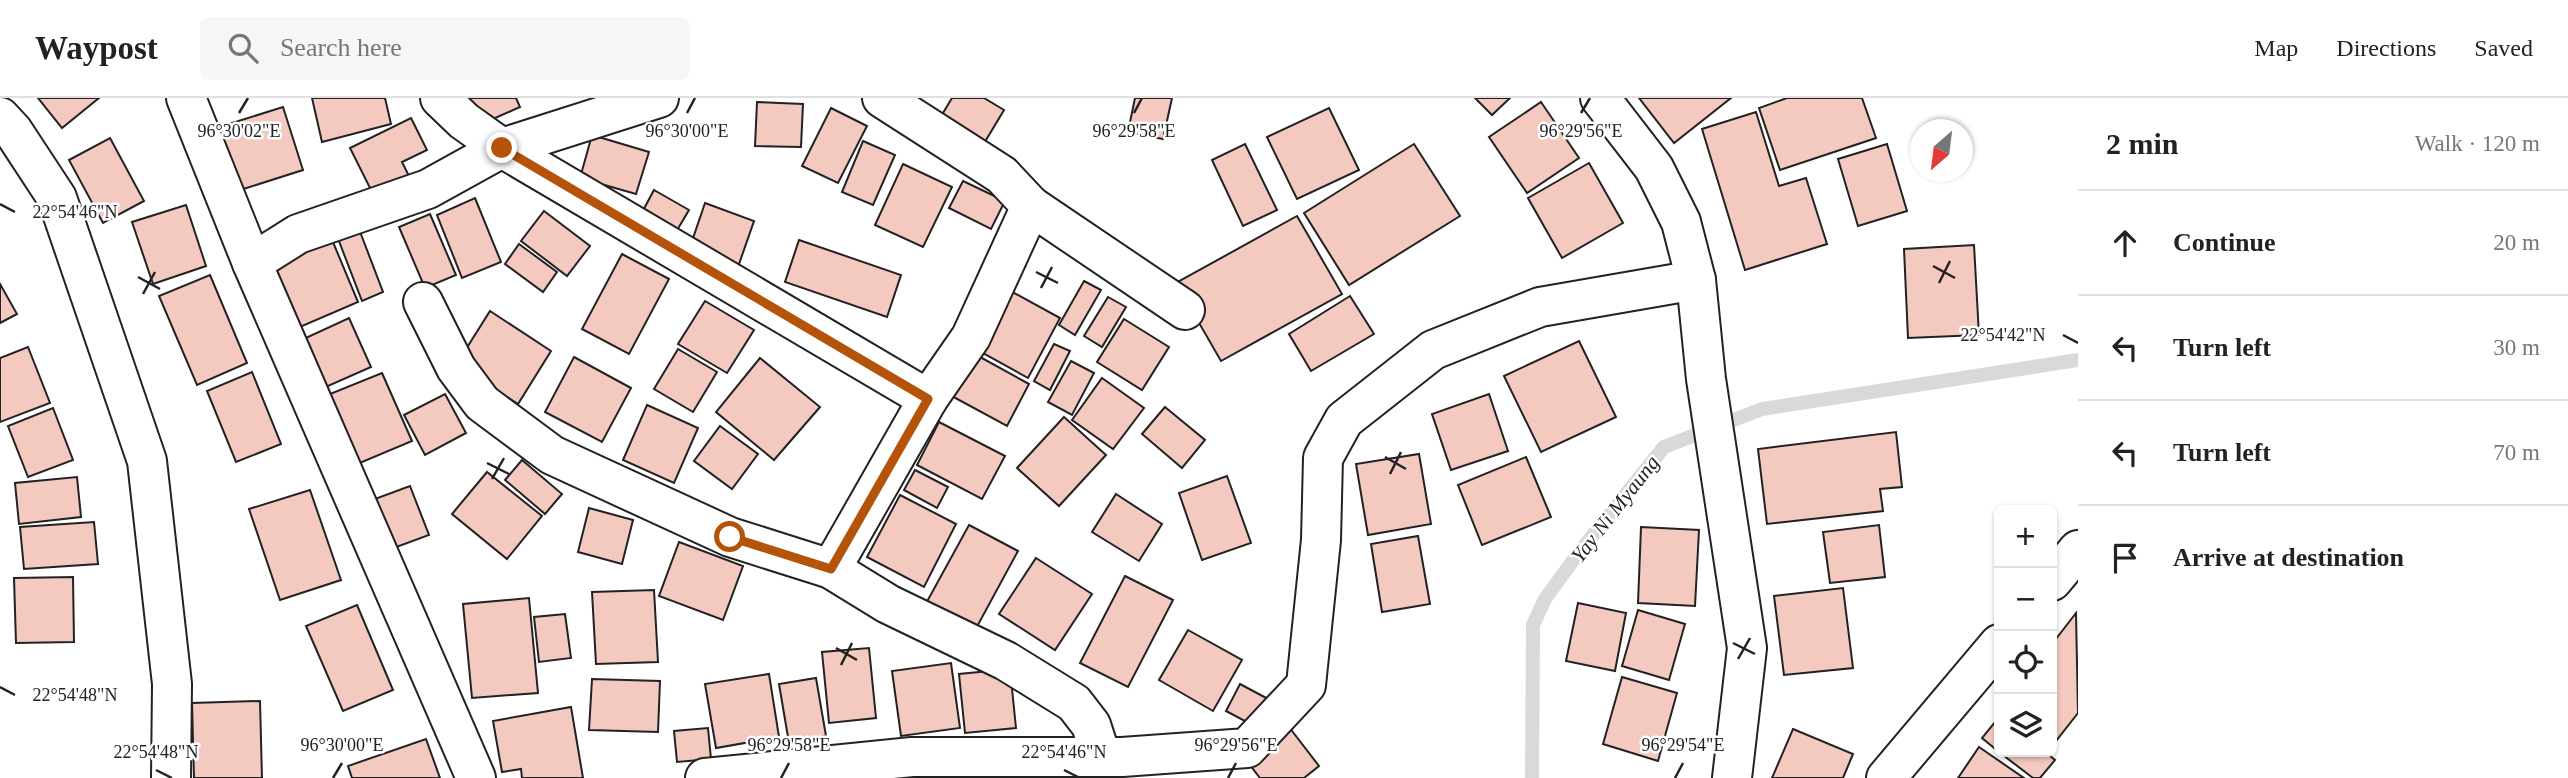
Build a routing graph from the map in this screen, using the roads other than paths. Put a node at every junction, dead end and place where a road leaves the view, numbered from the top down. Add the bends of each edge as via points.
1 (186, 98) edge
2 (440, 98) edge
3 (659, 98) edge
4 (882, 98) edge
5 (1600, 98) edge
6 (0, 117) edge
7 (502, 148) junction
8 (1031, 206) junction
9 (252, 263) junction
10 (1696, 280) junction
11 (423, 302) dead end
12 (1185, 310) dead end
13 (928, 399) junction
14 (2078, 550) edge
15 (831, 569) junction
16 (2057, 575) edge
17 (1994, 649) edge
18 (1101, 756) junction
19 (171, 778) edge
20 (476, 778) edge
21 (705, 778) edge
22 (1732, 778) edge
23 (1886, 778) edge

1 - 9 street
2 - 7 street
3 - 7 street
4 - 8 street via 1002,174
5 - 10 street via 1654,168 1681,222
6 - 19 street via 57,198 147,461 172,684
7 - 9 street via 428,189 298,234
7 - 13 street
8 - 12 street
8 - 13 street via 971,337
9 - 20 street
10 - 18 street via 1540,307 1433,351 1343,420 1323,457 1321,553 1306,685 1247,748
10 - 22 street via 1706,380 1747,648
11 - 15 street via 456,368 482,403 552,455 730,537
13 - 15 street
14 - 16 street
15 - 18 street via 888,604 1006,661 1074,703 1091,725
17 - 23 street
18 - 21 street via 912,757

